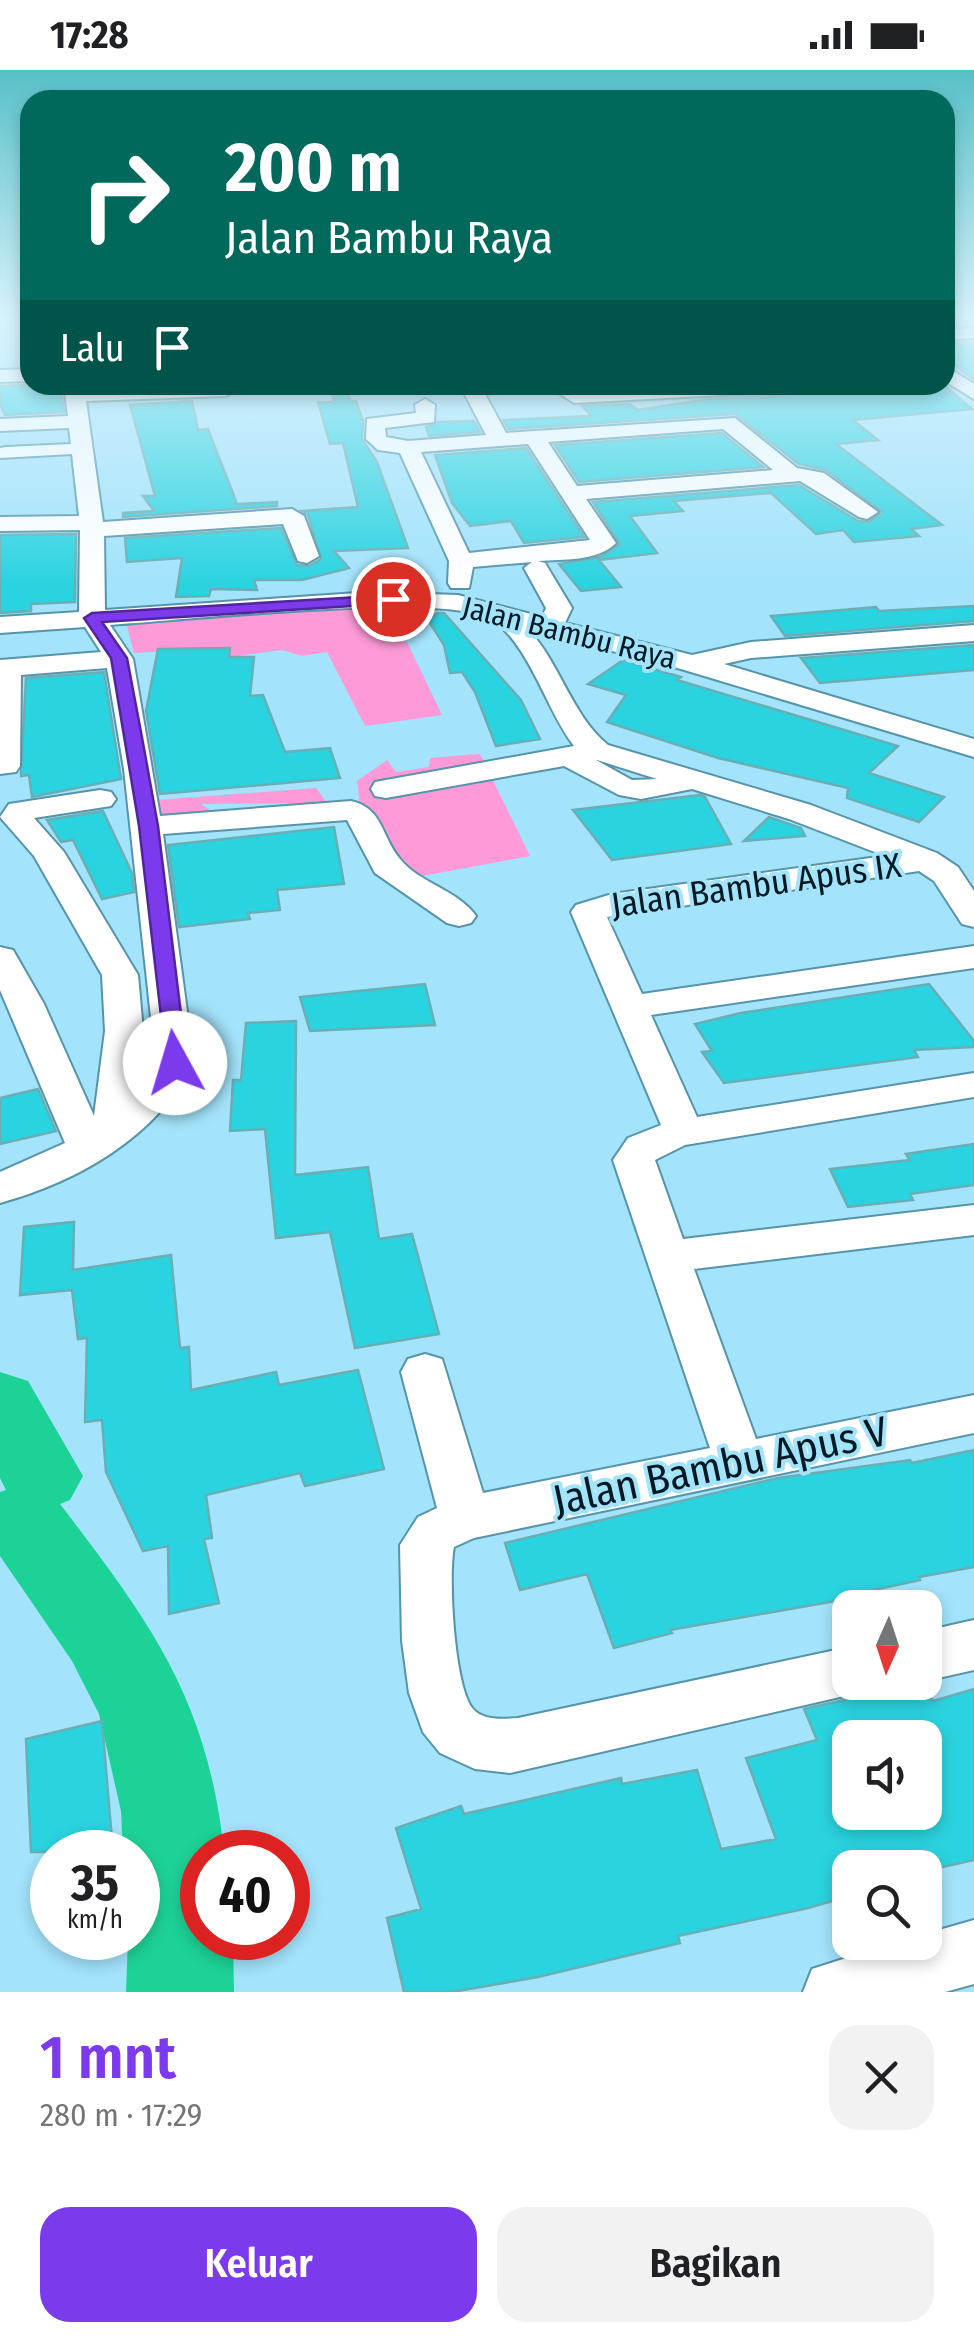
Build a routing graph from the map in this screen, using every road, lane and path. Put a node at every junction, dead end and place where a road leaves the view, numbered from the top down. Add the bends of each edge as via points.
1 (425, 405) dead end
2 (76, 406) edge
3 (481, 406) edge
4 (78, 422) junction
5 (0, 425) edge
6 (636, 430) junction
7 (534, 437) junction
8 (498, 440) junction
9 (408, 447) junction
10 (79, 448) junction
11 (6, 453) dead end
12 (791, 474) junction
13 (694, 482) junction
14 (572, 493) junction
15 (867, 512) dead end
16 (0, 524) edge
17 (90, 526) junction
18 (307, 556) dead end
19 (461, 561) junction
20 (536, 568) dead end
21 (458, 603) junction
22 (498, 612) junction
23 (92, 618) junction
24 (0, 624) edge
25 (551, 625) junction
26 (974, 633) edge
27 (119, 658) junction
28 (690, 664) junction
29 (4, 667) edge
30 (974, 748) edge
31 (584, 754) junction
32 (4, 766) dead end
33 (386, 789) dead end
34 (100, 799) dead end
35 (149, 826) junction
36 (925, 860) junction
37 (460, 916) dead end
38 (974, 917) edge
39 (974, 956) edge
40 (0, 958) edge
41 (630, 1007) junction
42 (974, 1085) edge
43 (684, 1132) junction
44 (100, 1143) junction
45 (0, 1188) edge
46 (974, 1220) edge
47 (687, 1255) junction
48 (425, 1372) dead end
49 (974, 1414) edge
50 (738, 1460) junction
51 (466, 1518) junction
52 (974, 1645) edge
53 (942, 1652) edge
54 (832, 1676) edge
55 (974, 1952) edge
56 (834, 1992) edge

1 - 9 street via 427,418 374,423 379,442
2 - 4 street
3 - 8 street
4 - 5 street
4 - 10 street
6 - 7 street
6 - 12 street via 731,423
6 - 13 street
7 - 8 street
7 - 14 street
8 - 9 street
9 - 19 street
10 - 11 street
10 - 17 street
12 - 13 street
12 - 15 street via 816,478
13 - 14 street
14 - 19 street via 604,543 600,547
16 - 17 street
17 - 18 street via 292,516
17 - 23 street
19 - 21 street
20 - 25 street via 559,608
21 - 22 street, Jalan Bambu Raya
21 - 23 street, Jalan Bambu Raya via 382,600
22 - 25 street, Jalan Bambu Raya
22 - 31 street via 534,651 583,740
23 - 24 street, Jalan Bambu Raya
23 - 27 street
25 - 28 street, Jalan Bambu Raya
26 - 28 street via 751,650
27 - 29 street
27 - 35 street
28 - 30 street, Jalan Bambu Raya
29 - 32 street
31 - 33 street
31 - 36 street via 623,790 645,792 696,779
34 - 44 street via 15,816 48,852 120,975 124,1031
35 - 37 street via 352,810 386,866
35 - 44 street via 175,1063 168,1080
36 - 38 street via 946,874
36 - 41 street, Jalan Bambu Apus IX via 598,906 589,919
39 - 41 street
40 - 44 street
41 - 43 street, Jalan Bambu Apus IX
42 - 43 street
43 - 47 street via 649,1142 634,1160
44 - 45 street
46 - 47 street
47 - 50 street
48 - 51 street
49 - 50 street, Jalan Bambu Apus V
50 - 51 street, Jalan Bambu Apus V
51 - 54 street via 436,1532 426,1545 436,1695 452,1727 471,1740 518,1746
52 - 53 street
55 - 56 street

